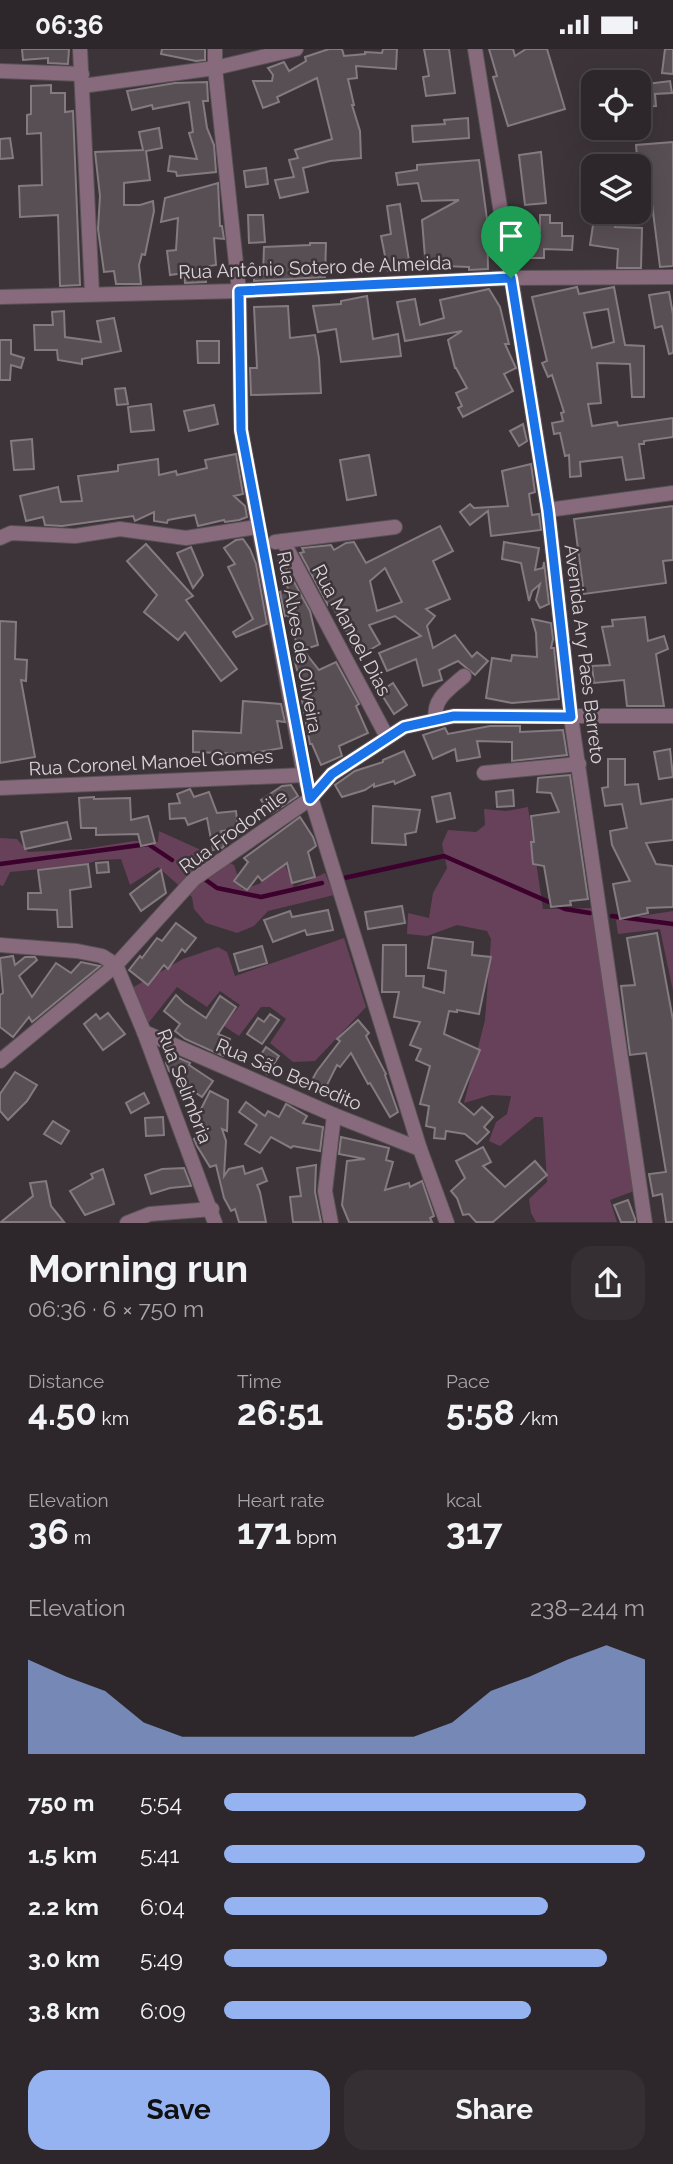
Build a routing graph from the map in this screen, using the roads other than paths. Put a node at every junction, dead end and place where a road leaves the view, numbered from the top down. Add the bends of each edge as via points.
1 (80, 49) edge
2 (215, 49) edge
3 (296, 49) edge
4 (475, 49) edge
5 (215, 68) junction
6 (0, 71) edge
7 (82, 80) junction
8 (673, 277) edge
9 (511, 278) junction
10 (239, 291) junction
11 (92, 293) junction
12 (0, 297) edge
13 (673, 493) edge
14 (548, 510) junction
15 (257, 527) junction
16 (396, 527) dead end
17 (0, 538) edge
18 (283, 541) junction
19 (263, 544) junction
20 (464, 676) dead end
21 (673, 716) edge
22 (571, 717) junction
23 (436, 718) junction
24 (387, 737) junction
25 (579, 764) junction
26 (484, 773) dead end
27 (304, 775) junction
28 (0, 788) edge
29 (310, 799) junction
30 (0, 945) edge
31 (116, 965) junction
32 (144, 1032) junction
33 (0, 1061) edge
34 (334, 1115) junction
35 (420, 1149) junction
36 (214, 1216) edge
37 (127, 1223) edge
38 (331, 1223) edge
39 (447, 1223) edge
40 (645, 1223) edge

1 - 7 street
2 - 5 street, Rua Alves de Oliveira
3 - 5 street
4 - 9 street, Avenida Ary Paes Barreto
5 - 7 street
5 - 10 street, Rua Alves de Oliveira
6 - 7 street
7 - 11 street
8 - 9 street, Rua Antônio Sotero de Almeida
9 - 10 street, Rua Antônio Sotero de Almeida
9 - 14 street, Avenida Ary Paes Barreto
10 - 11 street, Rua Antônio Sotero de Almeida
10 - 15 street, Rua Alves de Oliveira via 241,430
11 - 12 street, Rua Antônio Sotero de Almeida
13 - 14 street
14 - 22 street, Avenida Ary Paes Barreto
15 - 17 street via 186,538 120,529 75,536 11,533
15 - 19 street, Rua Alves de Oliveira
16 - 18 street
18 - 19 street
18 - 24 street, Rua Manoel Dias
19 - 27 street, Rua Alves de Oliveira
20 - 23 street via 439,699
21 - 22 street
22 - 23 street, Rua Frodomile
22 - 25 street, Avenida Ary Paes Barreto
23 - 24 street, Rua Frodomile
24 - 29 street, Rua Frodomile via 332,774
25 - 26 street
25 - 40 street, Avenida Ary Paes Barreto
27 - 28 street, Rua Coronel Manoel Gomes
27 - 29 street, Rua Alves de Oliveira
29 - 31 street, Rua Frodomile via 194,879
29 - 35 street, Rua Alves de Oliveira
30 - 31 street via 77,951 102,956
31 - 32 street, Rua Selimbria
31 - 33 street, Rua Frodomile
32 - 34 street, Rua São Benedito
32 - 36 street, Rua Selimbria
34 - 35 street, Rua São Benedito
34 - 38 street via 325,1191
35 - 39 street, Rua Alves de Oliveira
36 - 37 street via 150,1214

